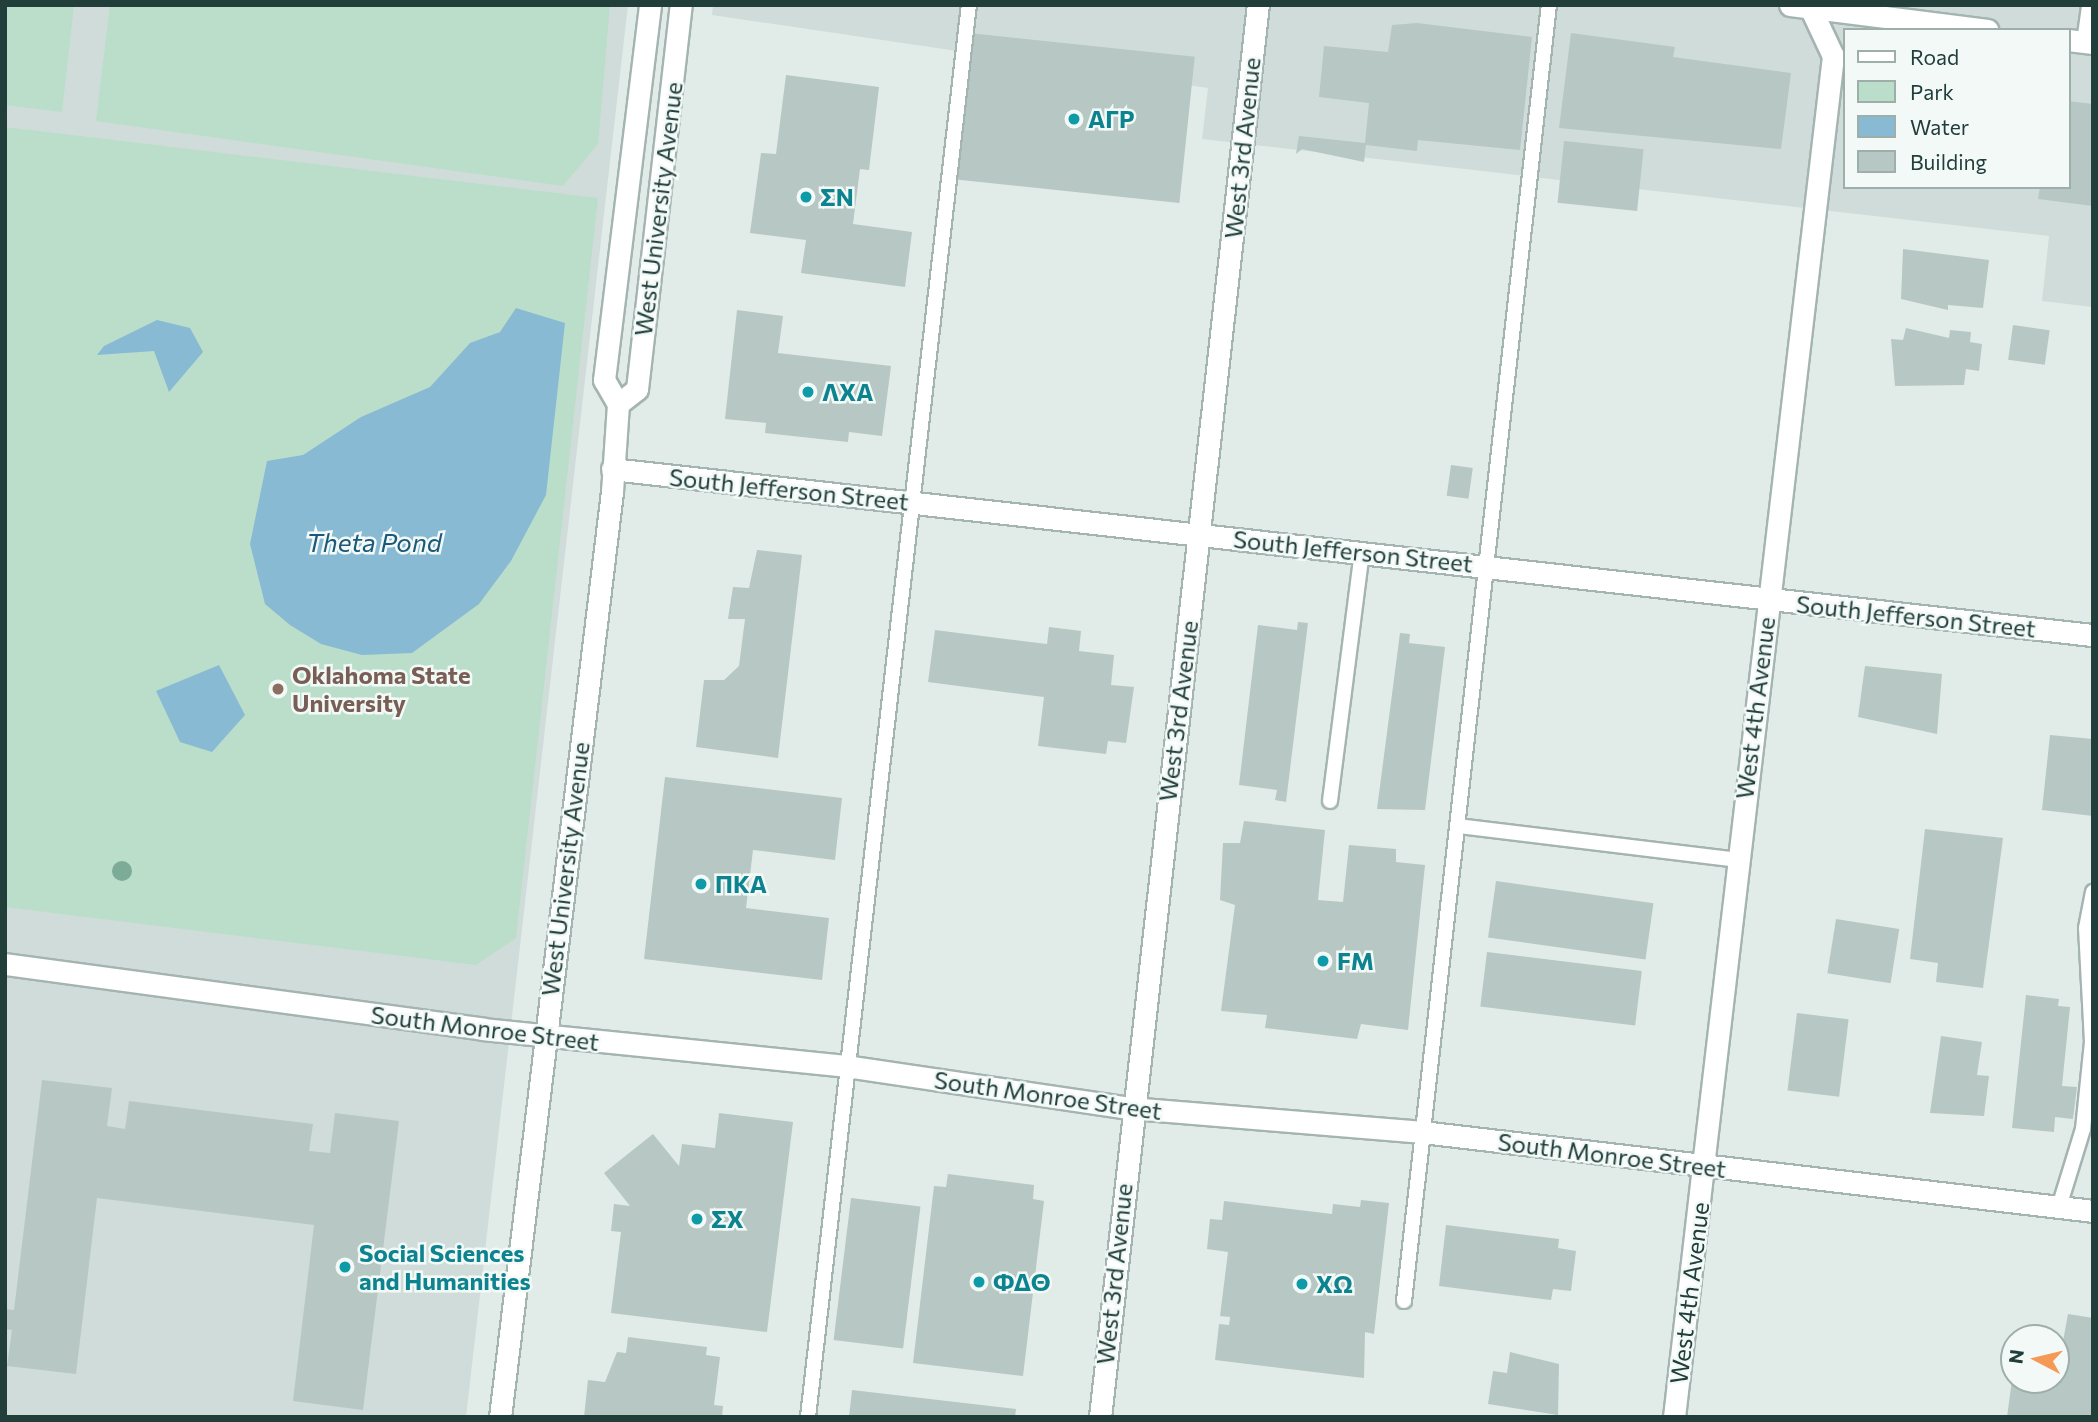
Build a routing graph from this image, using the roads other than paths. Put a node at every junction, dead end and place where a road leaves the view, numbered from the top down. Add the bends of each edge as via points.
1 (650, 5) edge
2 (681, 5) edge
3 (969, 5) edge
4 (1258, 5) edge
5 (1549, 5) edge
6 (2089, 5) edge
7 (1803, 6) edge
8 (1972, 28) edge
9 (2082, 42) edge
10 (618, 404) junction
11 (612, 469) junction
12 (908, 502) junction
13 (1199, 534) junction
14 (1362, 552) junction
15 (1489, 566) junction
16 (1768, 598) junction
17 (2093, 635) edge
18 (1330, 801) dead end
19 (1458, 826) junction
20 (1738, 860) junction
21 (2093, 892) edge
22 (5, 964) edge
23 (544, 1035) junction
24 (845, 1066) junction
25 (1131, 1108) junction
26 (1422, 1132) junction
27 (1703, 1166) junction
28 (2059, 1207) junction
29 (2093, 1211) edge
30 (1404, 1301) dead end
31 (500, 1417) edge
32 (808, 1417) edge
33 (1100, 1417) edge
34 (1674, 1417) edge

1 - 10 street, West University Avenue via 604,380
2 - 10 street, West University Avenue via 637,389
3 - 12 lane
4 - 13 street, West 3rd Avenue
5 - 15 lane
6 - 9 lane
7 - 8 street
7 - 16 street, West 4th Avenue via 1833,56
10 - 11 street, West University Avenue
11 - 12 street, South Jefferson Street
11 - 23 street, West University Avenue
12 - 13 street, South Jefferson Street
12 - 24 lane
13 - 14 street, South Jefferson Street
13 - 25 street, West 3rd Avenue
14 - 15 street, South Jefferson Street
14 - 18 lane
15 - 16 street, South Jefferson Street
15 - 19 lane
16 - 17 street, South Jefferson Street
16 - 20 street, West 4th Avenue
19 - 20 lane
19 - 26 lane
20 - 27 street, West 4th Avenue
21 - 28 lane via 2086,928 2092,1042 2085,1116
22 - 23 street, South Monroe Street
23 - 24 street, South Monroe Street
23 - 31 street, West University Avenue
24 - 25 street, South Monroe Street
24 - 32 lane
25 - 26 street, South Monroe Street
25 - 33 street, West 3rd Avenue
26 - 27 street, South Monroe Street
26 - 30 lane
27 - 28 street, South Monroe Street
27 - 34 street, West 4th Avenue
28 - 29 street, South Monroe Street

